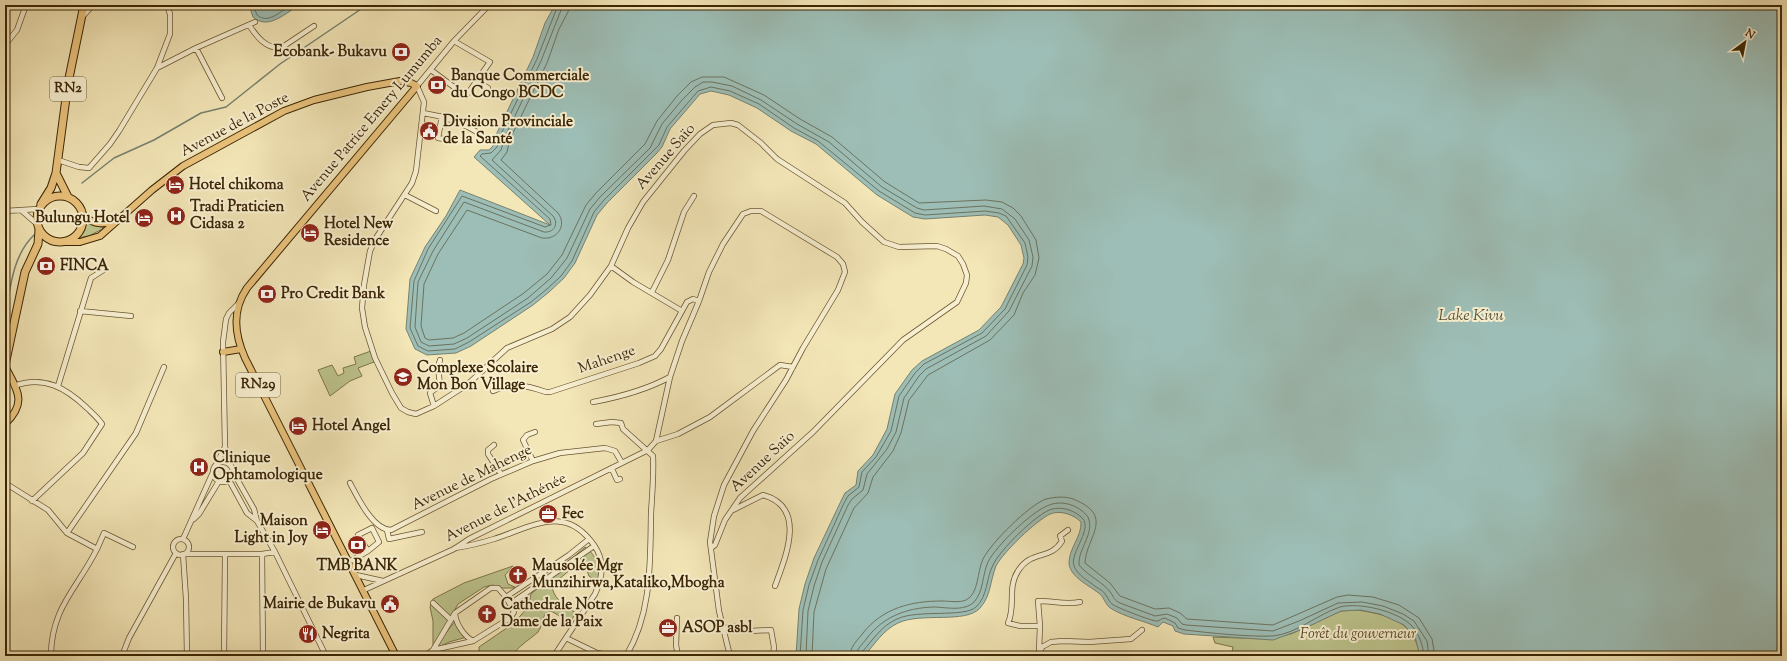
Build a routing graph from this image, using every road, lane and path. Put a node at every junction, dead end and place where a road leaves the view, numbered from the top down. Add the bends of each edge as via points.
1 (26, 5) edge
2 (84, 5) edge
3 (93, 5) edge
4 (167, 5) edge
5 (489, 5) edge
6 (81, 17) junction
7 (254, 22) dead end
8 (249, 24) junction
9 (314, 26) dead end
10 (454, 41) junction
11 (5, 45) edge
12 (196, 48) junction
13 (157, 68) junction
14 (431, 70) junction
15 (477, 81) junction
16 (417, 86) junction
17 (488, 88) dead end
18 (222, 98) dead end
19 (423, 113) junction
20 (442, 116) junction
21 (484, 136) dead end
22 (456, 141) dead end
23 (58, 160) junction
24 (56, 173) junction
25 (405, 195) junction
26 (694, 196) dead end
27 (68, 197) junction
28 (40, 206) junction
29 (5, 211) edge
30 (22, 211) junction
31 (436, 211) dead end
32 (83, 216) junction
33 (120, 220) junction
34 (38, 227) junction
35 (51, 240) junction
36 (64, 242) junction
37 (32, 255) junction
38 (611, 266) junction
39 (104, 268) dead end
40 (652, 292) junction
41 (699, 301) junction
42 (238, 304) junction
43 (80, 311) junction
44 (682, 311) junction
45 (131, 316) dead end
46 (241, 348) junction
47 (223, 352) junction
48 (440, 360) dead end
49 (5, 365) edge
50 (164, 367) dead end
51 (793, 367) junction
52 (670, 378) junction
53 (14, 386) junction
54 (58, 386) junction
55 (494, 391) dead end
56 (593, 402) dead end
57 (434, 406) junction
58 (5, 424) edge
59 (596, 424) dead end
60 (535, 432) dead end
61 (656, 441) junction
62 (494, 445) dead end
63 (225, 447) junction
64 (648, 450) junction
65 (533, 461) junction
66 (622, 463) junction
67 (231, 466) junction
68 (215, 467) junction
69 (612, 469) junction
70 (233, 472) junction
71 (501, 474) junction
72 (620, 479) dead end
73 (229, 480) junction
74 (219, 481) junction
75 (5, 483) edge
76 (350, 483) dead end
77 (32, 501) junction
78 (731, 511) junction
79 (194, 519) junction
80 (257, 521) junction
81 (387, 530) junction
82 (1068, 530) dead end
83 (422, 532) dead end
84 (67, 533) junction
85 (589, 539) junction
86 (183, 540) junction
87 (594, 546) junction
88 (132, 547) dead end
89 (711, 548) junction
90 (97, 549) junction
91 (454, 549) junction
92 (368, 551) junction
93 (275, 552) junction
94 (176, 553) junction
95 (184, 554) junction
96 (225, 554) junction
97 (262, 554) junction
98 (569, 555) junction
99 (573, 561) junction
100 (349, 562) junction
101 (544, 572) junction
102 (356, 575) junction
103 (548, 577) junction
104 (383, 581) junction
105 (775, 586) dead end
106 (364, 590) junction
107 (506, 596) junction
108 (1080, 602) dead end
109 (433, 603) dead end
110 (510, 604) junction
111 (455, 613) junction
112 (678, 618) dead end
113 (451, 620) junction
114 (1040, 626) junction
115 (724, 628) junction
116 (1142, 630) dead end
117 (566, 638) junction
118 (473, 641) junction
119 (433, 650) junction
120 (1039, 653) edge
121 (50, 656) edge
122 (122, 656) edge
123 (187, 656) edge
124 (224, 656) edge
125 (263, 656) edge
126 (326, 656) edge
127 (396, 656) edge
128 (425, 656) edge
129 (554, 656) edge
130 (613, 656) edge
131 (626, 656) edge
132 (678, 656) edge
133 (730, 656) edge
134 (773, 656) edge

1 - 11 street via 17,30
2 - 6 highway, RN2
3 - 6 street
4 - 13 street via 170,14 170,34
5 - 10 street, Avenue Patrice Emery Lumumba
6 - 23 highway, RN2 via 68,83
7 - 8 street
8 - 9 street via 260,39 274,48 281,48
8 - 12 street
10 - 14 street, Avenue Patrice Emery Lumumba
10 - 15 street via 490,62
12 - 13 street
12 - 18 street
13 - 23 street via 115,138 88,168
14 - 15 street via 466,96
14 - 16 street, Avenue Patrice Emery Lumumba
15 - 17 street
16 - 19 street, Avenue Saïo via 424,102
16 - 33 main road, Avenue de la Poste via 400,81 314,100 284,111 183,166 156,186
16 - 42 main road, Avenue Patrice Emery Lumumba via 258,275
19 - 20 street
19 - 25 street, Avenue Saïo via 416,171
20 - 21 street via 472,128
20 - 22 street via 438,138
23 - 24 highway, RN2
24 - 27 highway
24 - 28 highway, RN2 via 51,188
25 - 31 street
25 - 57 street, Avenue Saïo via 372,246 364,285 363,318 377,363 401,408 416,414
26 - 40 street via 684,212 673,249
27 - 28 highway via 52,196
27 - 32 highway via 77,203
28 - 30 street
28 - 34 highway
29 - 30 street
30 - 34 street
32 - 33 main road via 102,224
32 - 36 highway via 79,232
33 - 36 main road, Avenue de la Poste via 100,236 80,242
34 - 35 highway
34 - 37 highway via 38,244
35 - 36 highway
35 - 37 highway
37 - 49 highway via 25,272
38 - 40 street
38 - 57 street, Avenue Saïo via 590,295 566,320 552,329 507,348 468,384
38 - 78 street, Avenue Saïo via 637,212 684,151 706,128 730,123 744,129 777,159 845,203 884,242 899,247 946,248 958,256 963,264 967,275 966,282 957,302 915,330 879,363 813,432 740,498
39 - 43 street via 91,278
40 - 44 street
41 - 44 street, Mahenge via 693,298
41 - 51 street via 722,244 743,214 751,211 760,211 837,257 845,272 842,281
41 - 52 street
42 - 46 main road, RN29 via 237,333
42 - 47 street via 226,319
43 - 45 street
43 - 54 street
44 - 55 street, Mahenge via 656,356 639,364 550,392 525,385 503,387
46 - 47 main road
46 - 100 main road, RN29
47 - 63 street
48 - 57 street via 440,385 430,393
49 - 53 main road
50 - 84 street via 136,433
51 - 61 street via 780,365 710,417 678,434
51 - 89 street via 753,430 724,484 713,522
52 - 56 street via 643,390
52 - 61 street
53 - 54 street via 30,382
53 - 58 main road via 18,397 17,408
54 - 77 street via 78,400 102,426 73,463
59 - 64 street via 621,423 623,429
60 - 65 street via 523,440
61 - 64 street, Avenue de l'Athénée
62 - 71 street via 488,450 488,454
63 - 67 street
63 - 68 street
64 - 66 street, Avenue de l'Athénée
64 - 131 street via 653,456 650,578 642,622 636,640
65 - 66 street, Avenue de Mahenge via 560,453 605,448 615,451
65 - 71 street, Avenue de Mahenge
66 - 69 street, Avenue de l'Athénée
67 - 68 street via 225,462
67 - 70 street
68 - 74 street via 214,475
68 - 79 street via 194,511
69 - 72 street via 617,480
69 - 91 street, Avenue de l'Athénée via 503,521
70 - 73 street
70 - 80 street via 254,509
71 - 81 street, Avenue de Mahenge via 408,523
73 - 74 street
73 - 80 street via 247,514
74 - 79 street
75 - 77 street
76 - 81 street via 373,521
77 - 84 street via 48,510
78 - 89 street, Avenue Saïo via 715,545
78 - 105 street via 763,495 778,501 786,511 791,526 790,537
79 - 86 street
80 - 93 street
81 - 83 street via 389,539
82 - 114 street via 1060,536 1062,541 1054,551 1027,560 1017,572 1013,583 1013,609 1008,623
84 - 90 street
85 - 87 street
85 - 91 street via 569,523 554,521
85 - 98 street
86 - 94 street via 174,543 173,549
86 - 95 street via 189,545
87 - 99 street
87 - 117 street via 601,558 599,585
88 - 90 street via 104,533
89 - 115 street via 716,593
90 - 121 street via 56,619
91 - 104 street, Avenue de l'Athénée
92 - 92 street via 358,535 372,528 379,542
92 - 100 street
93 - 97 street
93 - 126 street
94 - 95 street
94 - 122 street via 129,638
95 - 96 street
95 - 123 street
96 - 97 street
96 - 124 street
97 - 125 street
98 - 99 street
98 - 101 street
99 - 103 street
100 - 102 main road, RN29
101 - 103 street
101 - 107 street
102 - 104 street
102 - 106 main road, RN29
103 - 110 street
104 - 106 street, Avenue de l'Athénée
106 - 127 main road, RN29
107 - 110 street
107 - 111 street via 498,588 491,588
108 - 114 street via 1069,605 1054,601 1038,601
109 - 113 street
110 - 118 street via 514,612 510,618
111 - 113 street
111 - 118 street via 463,632
112 - 132 street
113 - 119 street
114 - 120 street
115 - 133 street
115 - 134 street via 740,626 750,631 771,630
116 - 120 street via 1131,639 1046,644
117 - 129 street
117 - 130 street via 597,653
118 - 119 street
119 - 128 street

